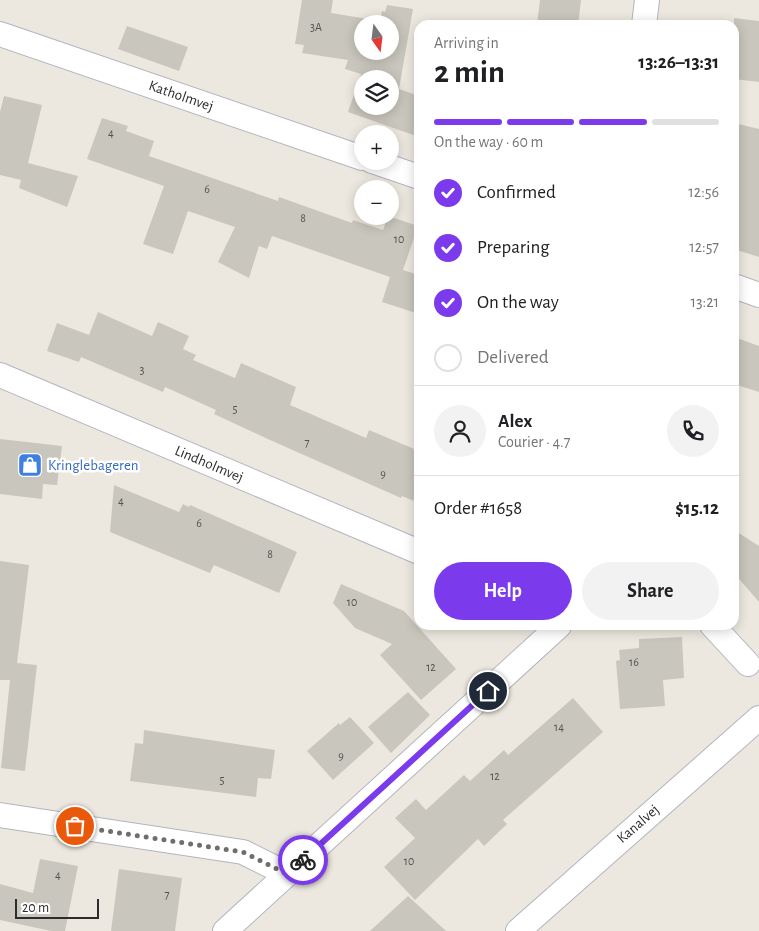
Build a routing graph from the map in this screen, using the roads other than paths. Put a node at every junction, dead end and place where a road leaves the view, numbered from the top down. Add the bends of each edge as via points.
1 (647, 0) edge
2 (645, 20) edge
3 (0, 34) edge
4 (354, 155) edge
5 (398, 170) edge
6 (414, 175) edge
7 (739, 288) edge
8 (759, 295) edge
9 (0, 375) edge
10 (414, 550) edge
11 (554, 630) edge
12 (717, 630) edge
13 (748, 664) dead end
14 (759, 718) edge
15 (0, 815) edge
16 (287, 874) junction
17 (225, 931) edge
18 (518, 931) edge

1 - 2 street
3 - 4 street, Katholmvej
5 - 6 street
7 - 8 street
9 - 10 street, Lindholmvej
11 - 16 street
12 - 13 street
14 - 18 street, Kanalvej
15 - 16 street via 243,852
16 - 17 street

